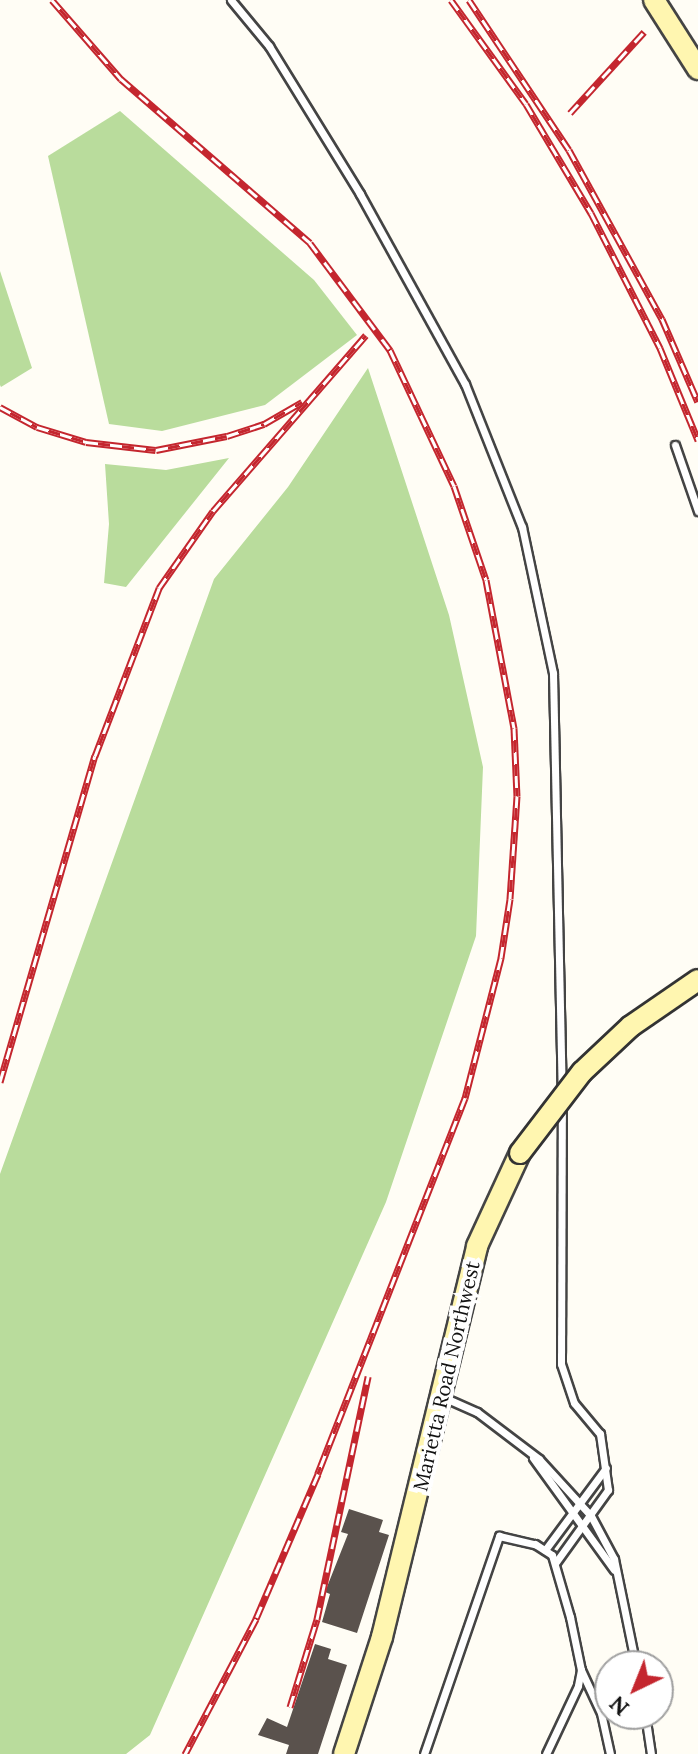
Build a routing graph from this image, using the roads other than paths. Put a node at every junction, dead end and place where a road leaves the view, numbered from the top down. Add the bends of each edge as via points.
1 (231, 0) edge
2 (654, 0) edge
3 (698, 69) edge
4 (675, 445) dead end
5 (698, 511) edge
6 (698, 980) edge
7 (441, 1396) junction
8 (533, 1458) junction
9 (606, 1468) junction
10 (582, 1504) junction
11 (575, 1513) junction
12 (591, 1516) junction
13 (584, 1524) junction
14 (545, 1550) junction
15 (556, 1562) junction
16 (614, 1570) junction
17 (632, 1650) edge
18 (581, 1670) junction
19 (647, 1730) edge
20 (344, 1754) edge
21 (424, 1754) edge
22 (546, 1754) edge
23 (610, 1754) edge
24 (651, 1754) edge

1 - 9 lane via 269,46 383,235 465,384 522,527 553,673 563,1146 561,1364 574,1403 600,1434
2 - 3 street
4 - 5 lane
6 - 7 street, Marietta Road Northwest, bridge via 631,1026 582,1072 520,1153 477,1246
7 - 8 lane via 477,1412
7 - 20 street, Marietta Road Northwest via 386,1622
8 - 10 lane
8 - 11 lane
9 - 10 lane
9 - 12 lane via 608,1490
10 - 11 lane
10 - 12 lane
11 - 13 lane
11 - 14 lane
12 - 13 lane
12 - 16 lane via 614,1559
13 - 15 lane
13 - 16 lane
14 - 15 lane
14 - 21 lane via 499,1536
15 - 18 lane
16 - 17 lane
18 - 22 lane
18 - 23 lane via 601,1713
19 - 24 lane

